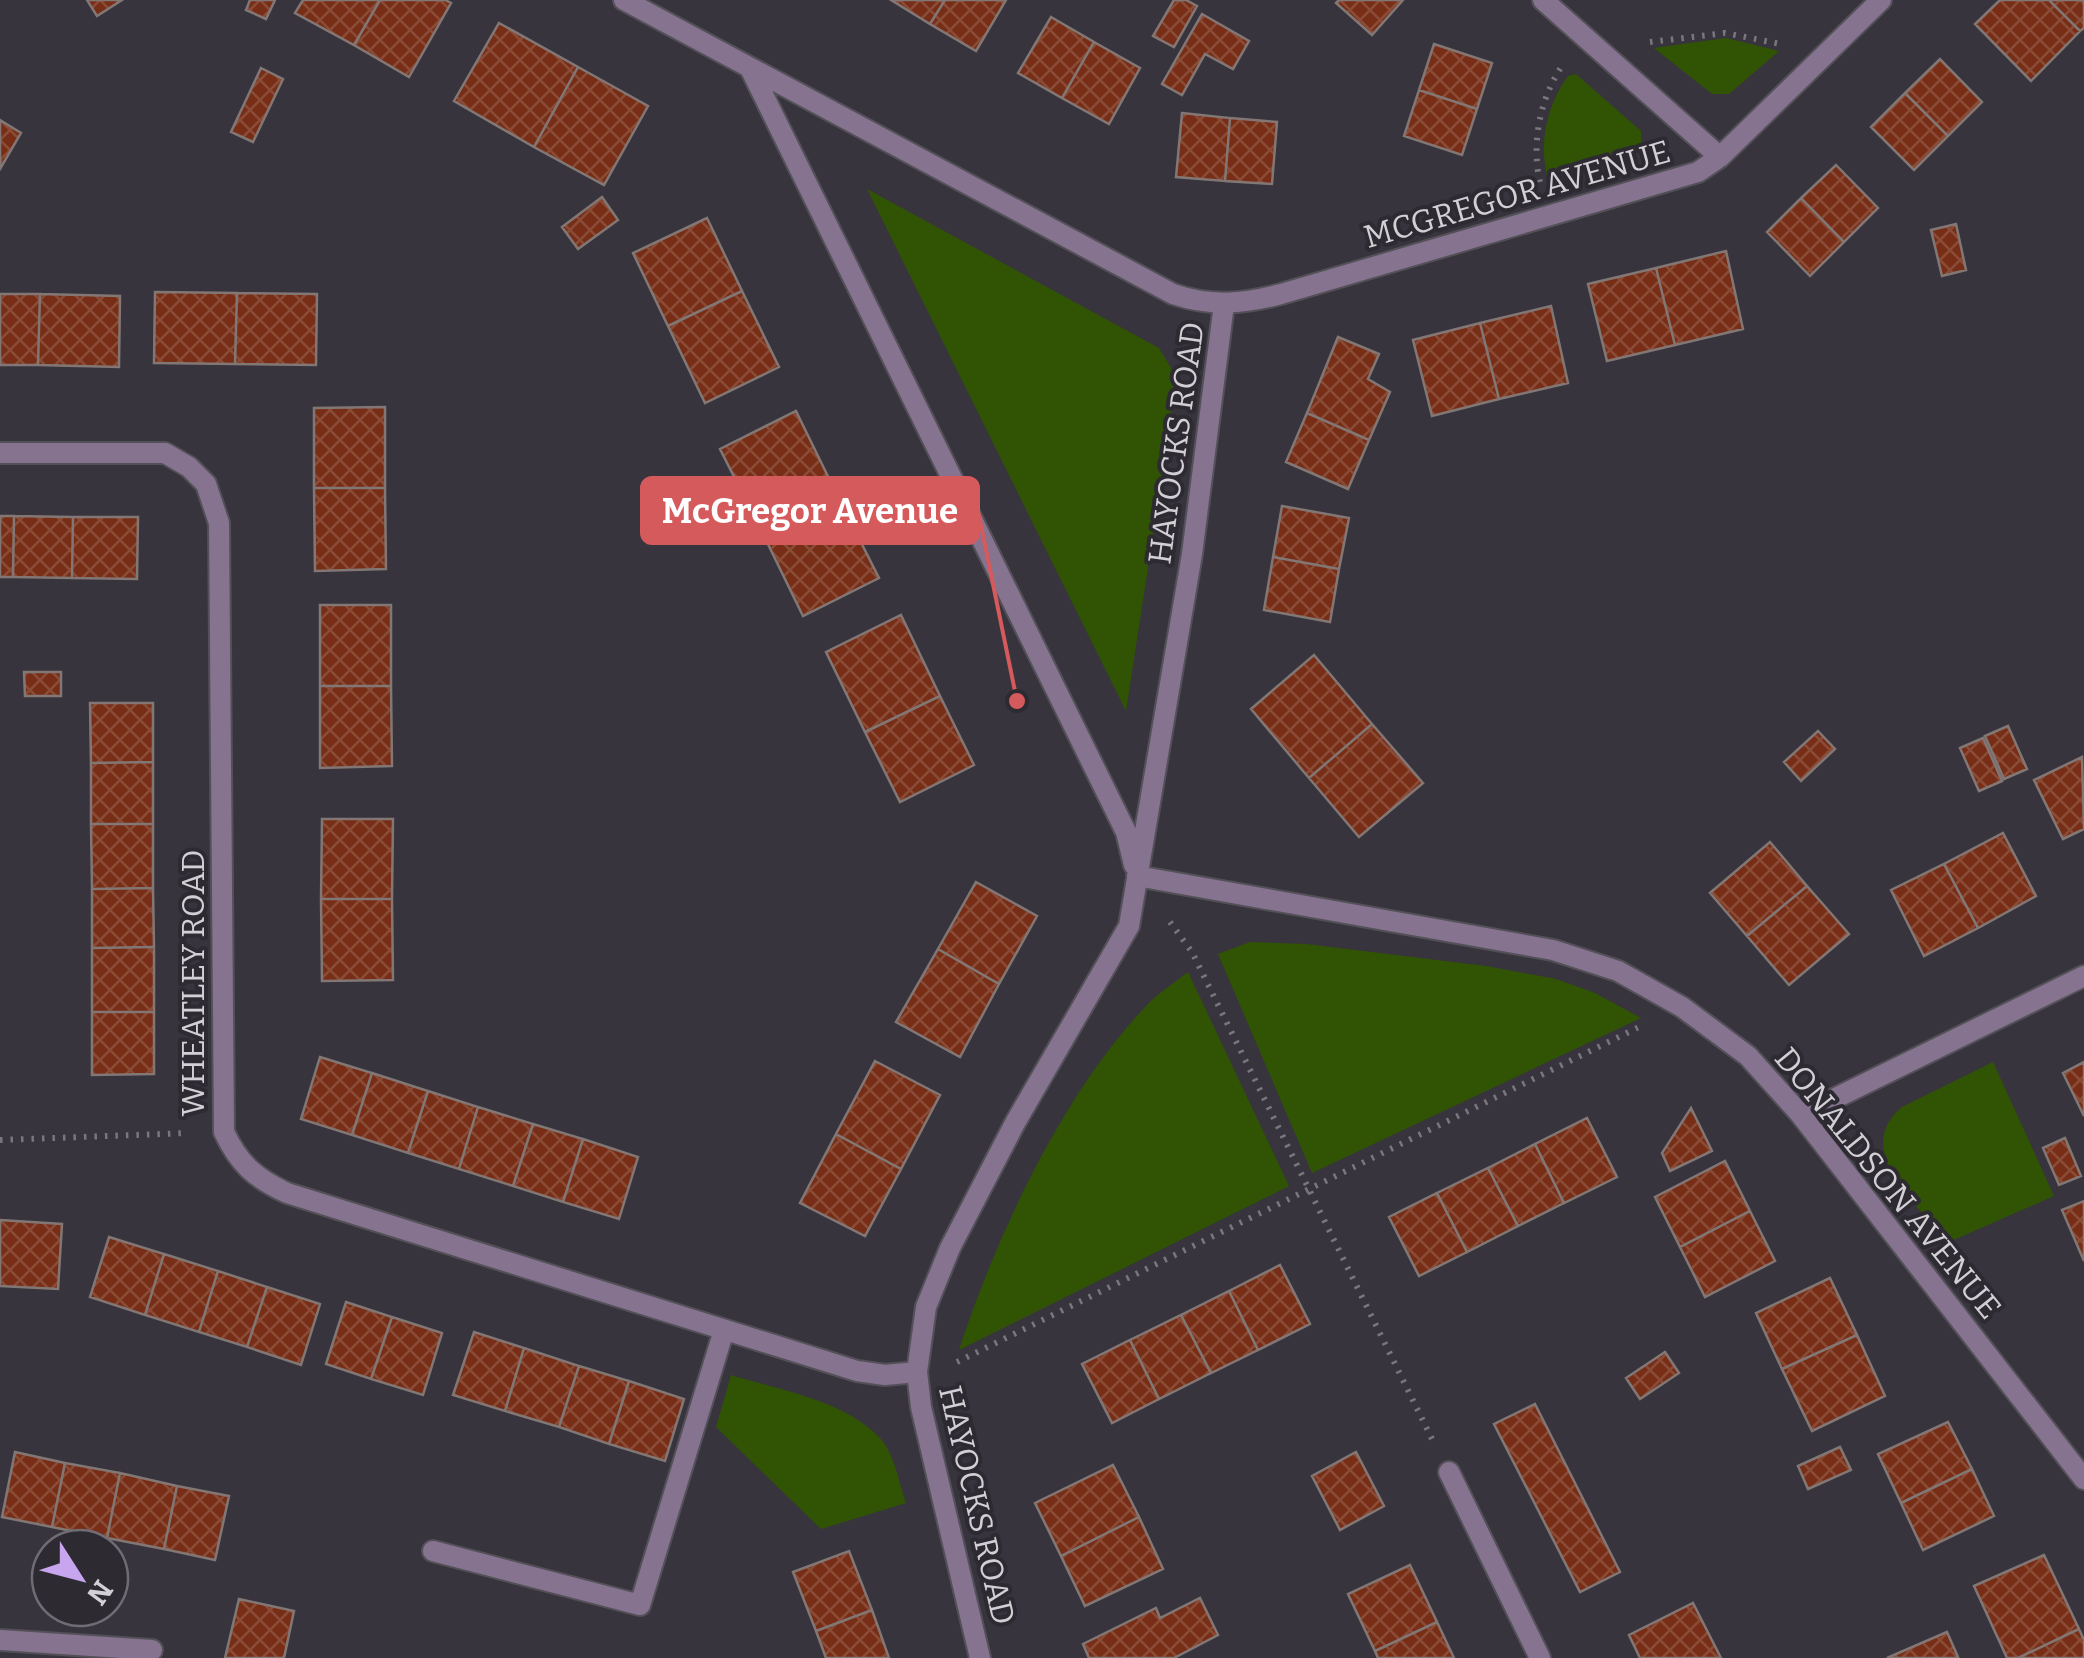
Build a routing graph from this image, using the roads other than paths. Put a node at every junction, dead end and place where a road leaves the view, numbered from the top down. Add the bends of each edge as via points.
1 (624, 0) edge
2 (1543, 0) edge
3 (1881, 0) edge
4 (750, 70) junction
5 (1720, 158) junction
6 (1224, 304) junction
7 (0, 453) edge
8 (1137, 876) junction
9 (2084, 976) edge
10 (1801, 1115) junction
11 (724, 1330) junction
12 (917, 1372) junction
13 (1449, 1472) road end
14 (2084, 1479) edge
15 (433, 1552) dead end
16 (0, 1640) edge
17 (152, 1650) dead end
18 (980, 1658) edge
19 (1540, 1658) edge

1 - 4 street, HAYOCKS ROAD
2 - 5 street
3 - 5 street, MCGREGOR AVENUE
4 - 6 street, HAYOCKS ROAD via 1173,294
4 - 8 street, HAYOCKS ROAD via 1126,832
5 - 6 street, MCGREGOR AVENUE via 1670,182 1548,218
6 - 8 street, HAYOCKS ROAD via 1192,554
7 - 11 street, WHEATLEY ROAD via 164,452 206,484 214,503 224,1132 236,1157 286,1193
8 - 10 street, DONALDSON AVENUE via 1553,950 1618,971 1748,1056
8 - 12 street, HAYOCKS ROAD via 1120,946 950,1248 926,1307
9 - 10 street
10 - 14 street, DONALDSON AVENUE
11 - 12 street, WHEATLEY ROAD via 857,1372
11 - 15 street via 640,1605
12 - 18 street, HAYOCKS ROAD
13 - 19 street
16 - 17 street

